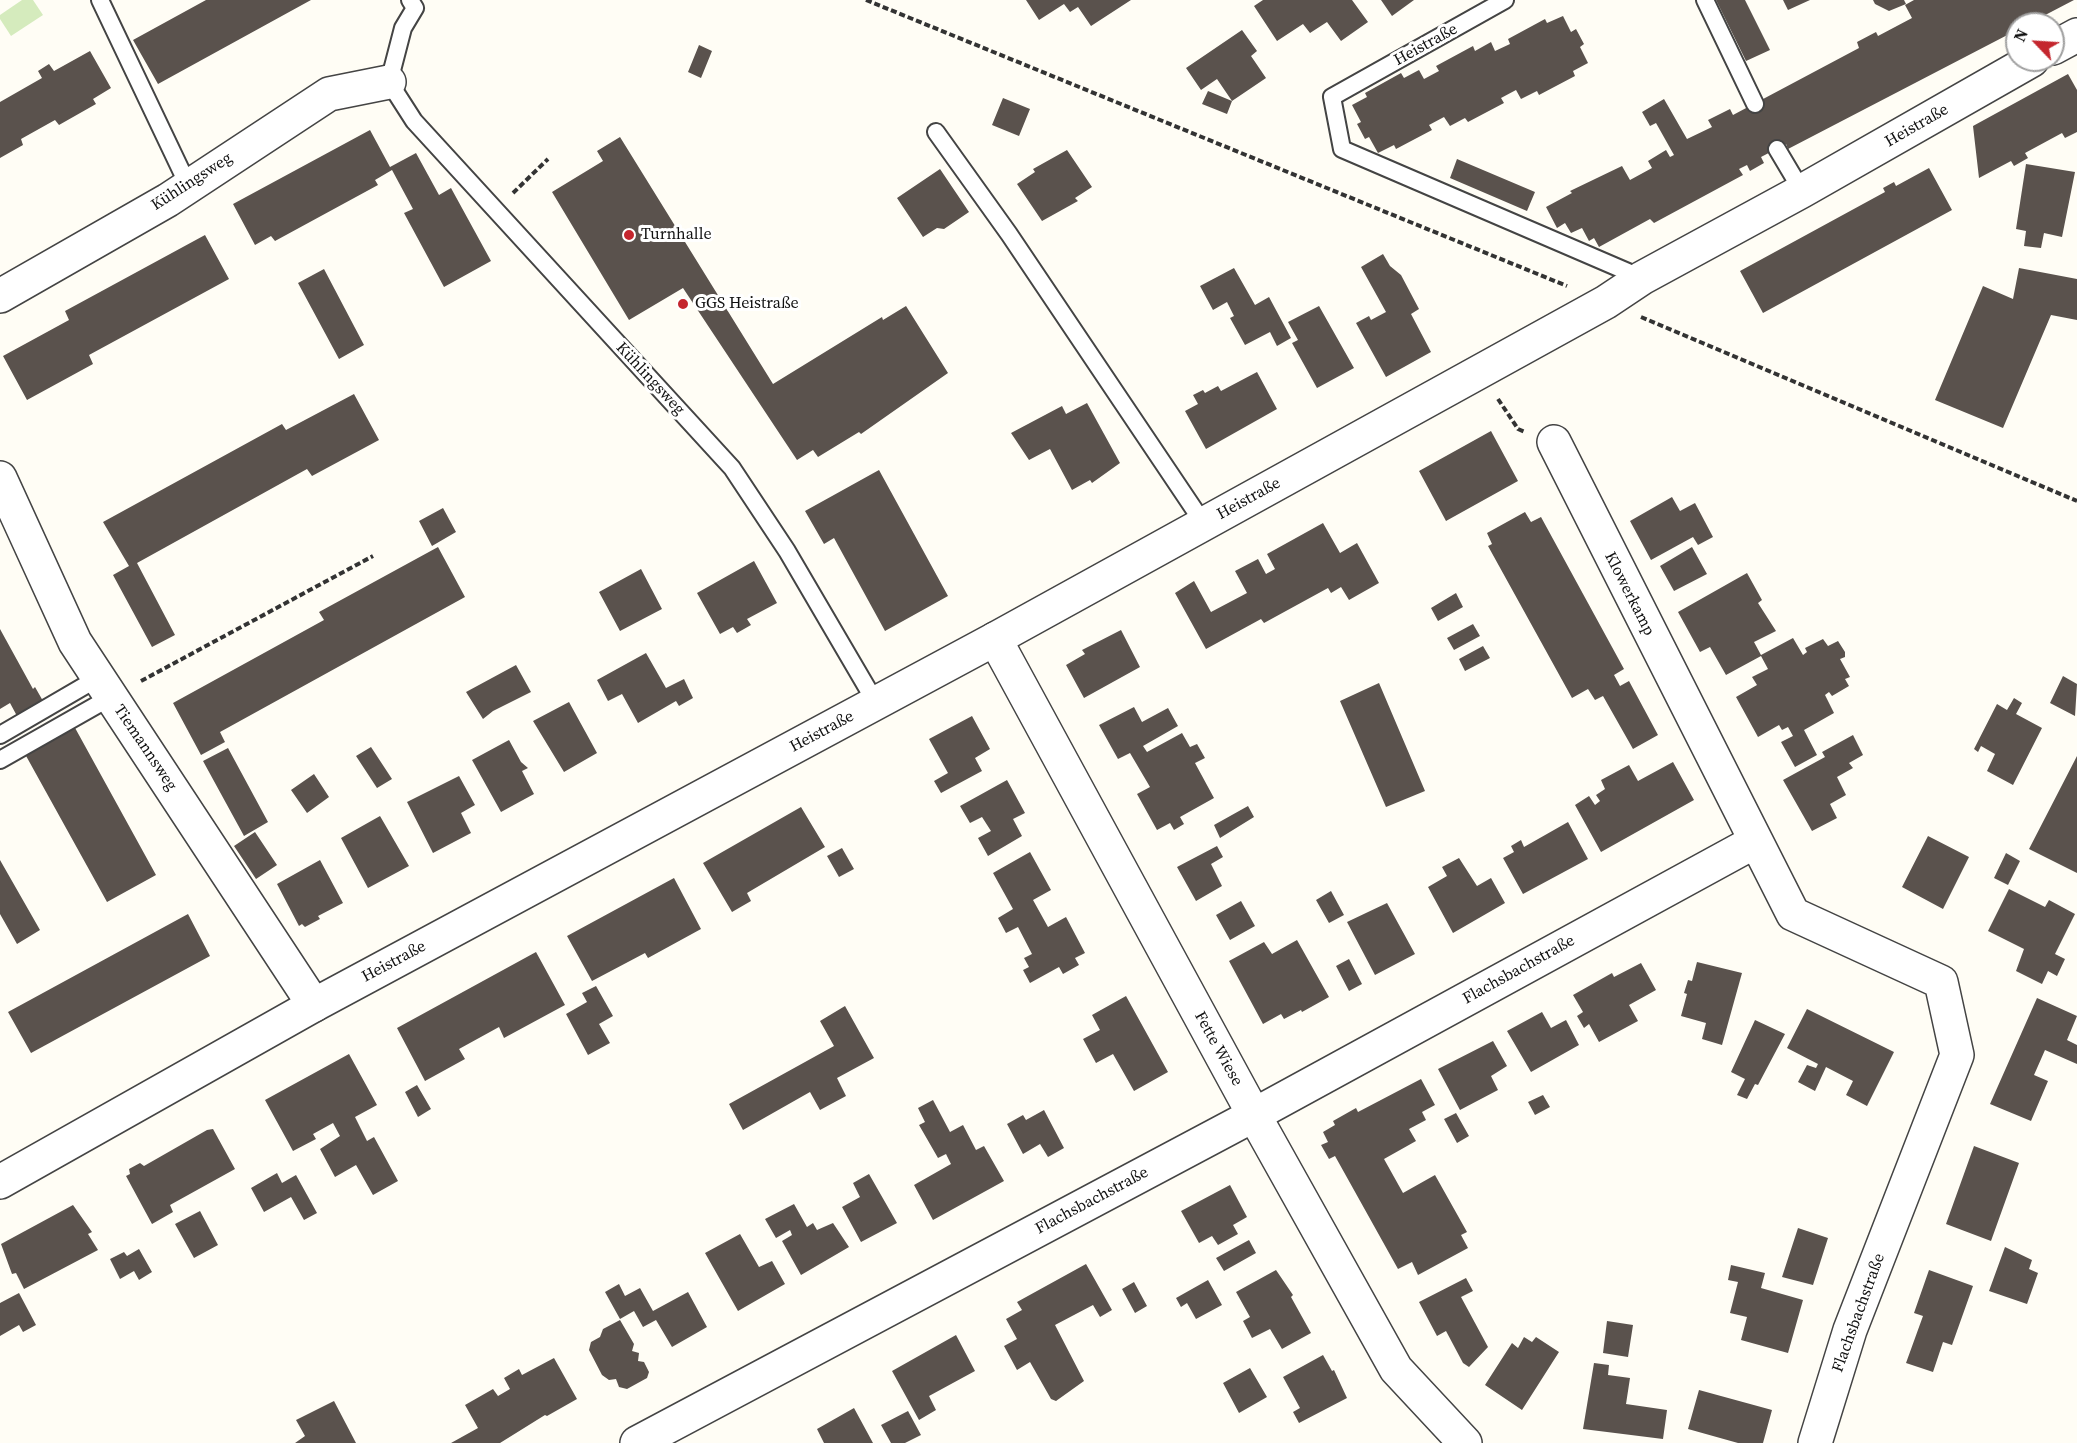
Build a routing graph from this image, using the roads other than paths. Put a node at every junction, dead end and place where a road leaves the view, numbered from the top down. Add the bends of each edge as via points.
1 (100, 0) edge
2 (410, 0) edge
3 (1505, 0) edge
4 (1705, 0) edge
5 (2011, 72) edge
6 (389, 82) junction
7 (1755, 104) dead end
8 (936, 132) dead end
9 (1777, 149) dead end
10 (188, 185) junction
11 (1802, 191) junction
12 (1642, 278) junction
13 (0, 296) edge
14 (1554, 442) road end
15 (0, 478) edge
16 (1204, 524) junction
17 (995, 639) junction
18 (104, 688) junction
19 (876, 703) junction
20 (0, 735) edge
21 (0, 760) edge
22 (1756, 841) junction
23 (314, 1005) junction
24 (1254, 1114) junction
25 (0, 1182) edge
26 (636, 1443) edge
27 (1464, 1443) edge
28 (1815, 1443) edge

1 - 10 lane
2 - 6 lane via 415,8 403,28
3 - 12 lane, Heistraße via 1332,97 1342,149
4 - 7 lane
5 - 11 street, Heistraße
6 - 10 street, Kühlingsweg via 329,94
6 - 19 lane, Kühlingsweg via 414,121 732,468 787,550
8 - 16 lane
9 - 11 lane
10 - 13 street, Kühlingsweg
11 - 12 street, Heistraße
12 - 16 street, Heistraße via 1606,302
14 - 22 street, Klowerkamp
15 - 18 street, Tiemannsweg via 75,642
16 - 17 street, Heistraße
17 - 19 street, Heistraße
17 - 24 street, Fette Wiese
18 - 20 lane
18 - 21 lane
18 - 23 street, Tiemannsweg
19 - 23 street, Heistraße
22 - 24 street, Flachsbachstraße
22 - 28 street, Flachsbachstraße via 1793,914 1941,982 1957,1054 1850,1330
23 - 25 street, Heistraße
24 - 26 street, Flachsbachstraße
24 - 27 street, Fette Wiese via 1396,1369

